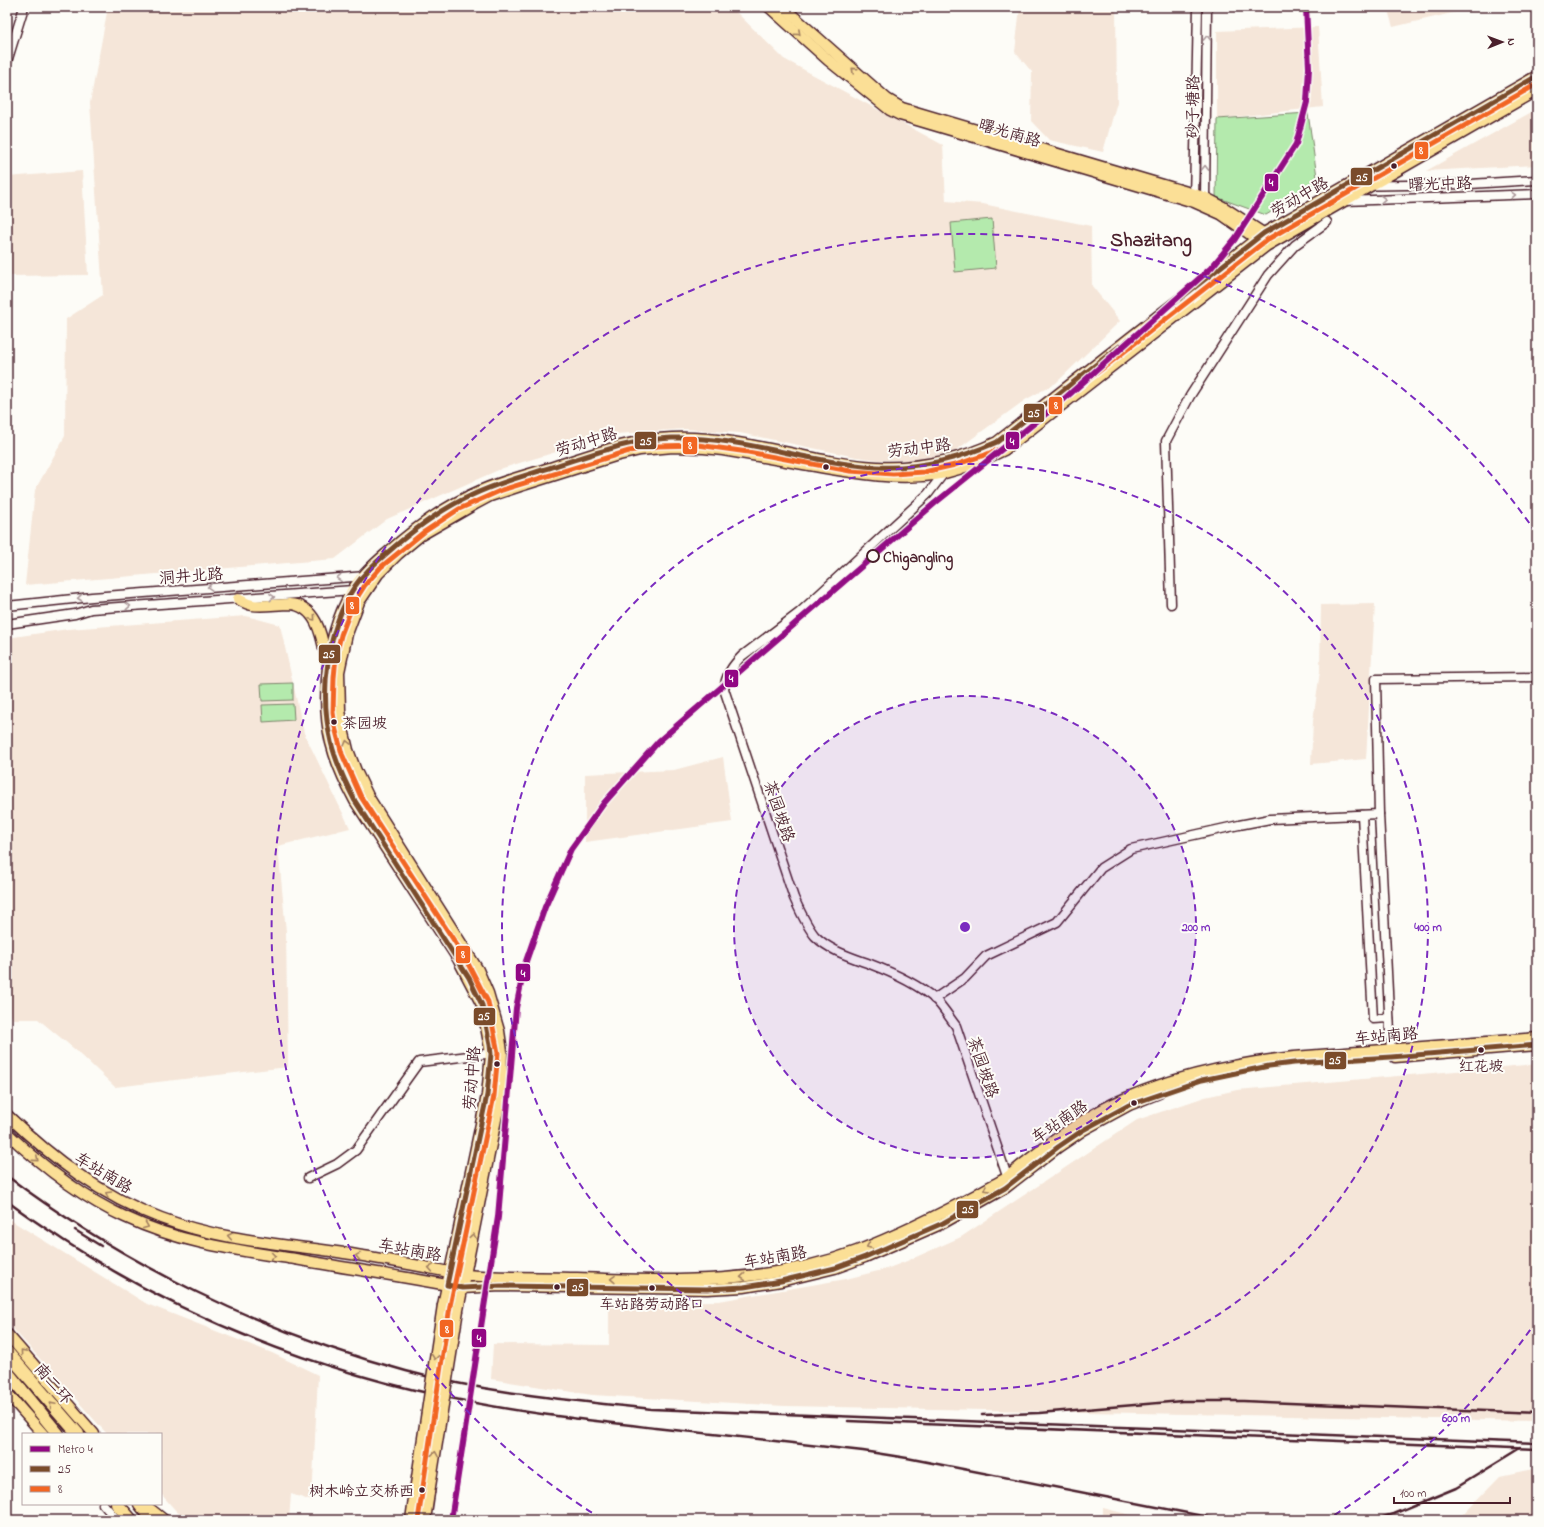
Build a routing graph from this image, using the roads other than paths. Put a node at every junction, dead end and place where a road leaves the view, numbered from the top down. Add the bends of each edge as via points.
1 (24, 7) edge
2 (769, 7) edge
3 (783, 7) edge
4 (1198, 7) edge
5 (1207, 7) edge
6 (7, 62) edge
7 (1537, 76) edge
8 (1537, 90) edge
9 (1537, 180) edge
10 (1346, 186) junction
11 (1370, 186) junction
12 (1537, 194) edge
13 (1200, 200) junction
14 (1344, 201) junction
15 (1327, 222) dead end
16 (1261, 236) junction
17 (1270, 243) junction
18 (960, 457) junction
19 (944, 473) junction
20 (378, 574) junction
21 (362, 576) junction
22 (367, 589) junction
23 (352, 590) junction
24 (238, 599) junction
25 (1171, 604) dead end
26 (7, 606) edge
27 (7, 624) edge
28 (328, 669) junction
29 (1537, 678) edge
30 (1379, 814) junction
31 (1362, 815) junction
32 (934, 999) junction
33 (1389, 1018) junction
34 (1537, 1038) edge
35 (1537, 1045) edge
36 (1391, 1051) junction
37 (502, 1052) junction
38 (491, 1054) junction
39 (7, 1115) edge
40 (7, 1133) edge
41 (308, 1178) dead end
42 (1008, 1181) junction
43 (450, 1272) junction
44 (465, 1274) junction
45 (447, 1285) junction
46 (463, 1288) junction
47 (7, 1334) edge
48 (7, 1352) edge
49 (7, 1372) edge
50 (7, 1393) edge
51 (42, 1433) edge
52 (57, 1433) edge
53 (77, 1433) edge
54 (93, 1433) edge
55 (104, 1505) edge
56 (118, 1505) edge
57 (141, 1505) edge
58 (145, 1505) edge
59 (117, 1520) edge
60 (131, 1520) edge
61 (153, 1520) edge
62 (164, 1520) edge
63 (411, 1520) edge
64 (425, 1520) edge

1 - 6 street
2 -> 13 main road, 曙光南路 via 873,98 900,115
13 -> 3 main road, 曙光南路 via 902,108 887,99
4 - 13 street, 砂子塘路
13 -> 5 street, 砂子塘路
7 - 10 main road, 劳动中路
8 - 11 main road, 劳动中路
9 - 11 street, 曙光中路
10 - 11 street, 曙光中路
10 - 16 main road, 劳动中路
11 - 14 main road, 劳动中路
14 -> 12 street, 曙光中路
13 - 16 main road, 曙光南路 via 1223,206
14 - 17 main road, 劳动中路
15 - 25 street via 1295,245 1268,275 1190,396 1166,441
16 - 17 main road, 曙光南路
16 - 18 main road, 劳动中路 via 997,442
17 - 19 main road, 劳动中路 via 1004,450
18 - 19 street, 茶园坡路
18 - 21 main road, 劳动中路 via 912,466 878,467 712,439 671,438 640,441 517,478 473,495 416,528
19 - 20 main road, 劳动中路 via 879,476 704,448 640,450 490,496 414,540
19 - 32 street, 茶园坡路 via 928,494 799,613 742,656 725,679 724,689 794,898 805,921 826,945 907,981
20 - 21 street, 洞井北路
20 - 22 main road, 劳动中路
21 - 23 main road, 劳动中路
21 -> 26 street, 洞井北路 via 92,596
22 - 23 street, 洞井北路
37 -> 22 main road, 劳动中路 via 492,1006 478,970 369,798 348,750 340,710 340,672 347,634 359,602
24 -> 23 street, 洞井北路
23 - 28 main road, 劳动中路 via 335,630
27 -> 24 street, 洞井北路 via 75,614 91,609
24 -> 28 main road via 252,605 290,604 305,610 318,624
28 - 38 main road, 劳动中路 via 325,711 327,726 345,783 469,978 482,1005
29 - 30 street via 1376,679
30 - 31 street
30 - 33 street
31 - 32 street via 1270,819 1131,849 1101,868 1057,922 986,956 965,978
31 - 33 street via 1373,1019
32 - 42 street, 茶园坡路 via 956,1026
33 - 36 street
34 - 36 main road, 车站南路
35 - 42 main road, 车站南路 via 1294,1063 1202,1080 1116,1111 1082,1130
36 - 42 main road, 车站南路 via 1269,1060 1198,1074 1157,1087 1126,1098 1079,1123
37 - 38 street
44 -> 37 main road, 劳动中路 via 500,1099
38 - 41 street via 419,1062 356,1150 337,1164
38 - 43 main road, 劳动中路 via 487,1095
43 -> 39 main road, 车站南路 via 234,1237 161,1218 112,1196 87,1181 62,1164
40 -> 45 main road, 车站南路 via 39,1162 83,1194 125,1218 150,1228 203,1244
42 -> 44 main road, 车站南路 via 939,1216 862,1249 834,1259 778,1272 708,1280
42 - 46 main road, 车站南路 via 943,1223 835,1268 781,1281 707,1289 500,1286
43 - 44 main road, 车站南路
43 - 45 main road, 劳动中路
44 - 46 main road, 劳动中路
45 - 46 main road, 车站南路
45 -> 63 main road, 劳动中路, bridge
64 -> 46 main road, 劳动中路, bridge
54 -> 47 main road
53 -> 48 highway, 南二环
49 - 52 highway, 南二环
50 - 51 main road
55 - 59 street
56 - 60 highway
57 - 61 highway
58 - 62 main road

